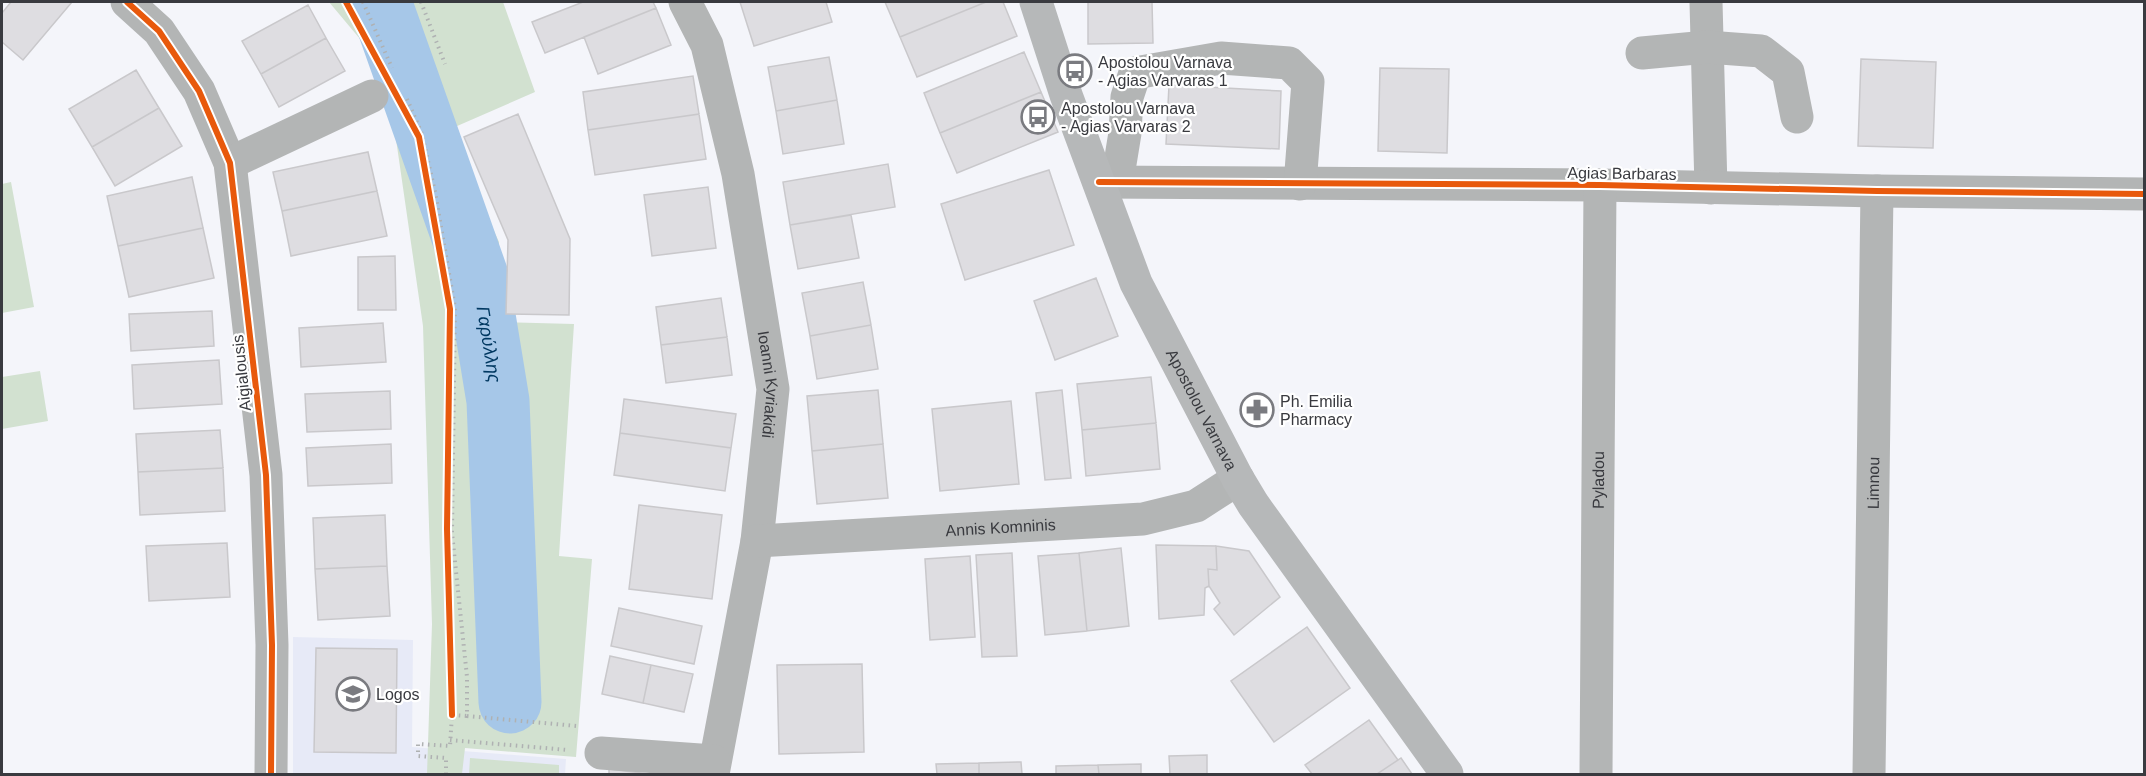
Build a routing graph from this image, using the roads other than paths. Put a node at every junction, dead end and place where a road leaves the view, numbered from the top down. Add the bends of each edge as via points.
1 (127, 2) edge
2 (685, 2) edge
3 (1036, 2) edge
4 (1706, 2) edge
5 (1707, 46) junction
6 (1642, 53) dead end
7 (372, 96) dead end
8 (1797, 117) dead end
9 (230, 163) junction
10 (1108, 182) junction
11 (1300, 184) junction
12 (1599, 185) junction
13 (1711, 188) junction
14 (1877, 191) junction
15 (2145, 194) edge
16 (1238, 479) junction
17 (757, 541) junction
18 (588, 751) road end
19 (714, 768) edge
20 (271, 774) edge
21 (1447, 774) edge
22 (1596, 774) edge
23 (1869, 774) edge

1 - 9 street, Aigialousis via 159,31 199,91
2 - 17 street, Ioanni Kyriakidi via 707,45 738,174 774,389
3 - 10 main road, Apostolou Varnava via 1066,95
4 - 5 street
5 - 6 street
5 - 8 street via 1761,51 1788,72
5 - 13 street
7 - 9 street
9 - 20 street, Aigialousis via 266,475 272,645
10 - 11 street, Agias Barbaras
10 - 11 street via 1125,133 1127,97 1135,73 1221,58 1289,63 1308,82
10 - 16 main road, Apostolou Varnava via 1136,283
11 - 12 street, Agias Barbaras
12 - 13 street, Agias Barbaras
12 - 22 street, Pyladou
13 - 14 street, Agias Barbaras
14 - 15 street, Agias Barbaras
14 - 23 street, Limnou
16 - 17 street, Annis Komninis via 1196,506 1143,519
16 - 21 main road, Apostolou Varnava
17 - 19 street, Ioanni Kyriakidi
18 - 19 street

